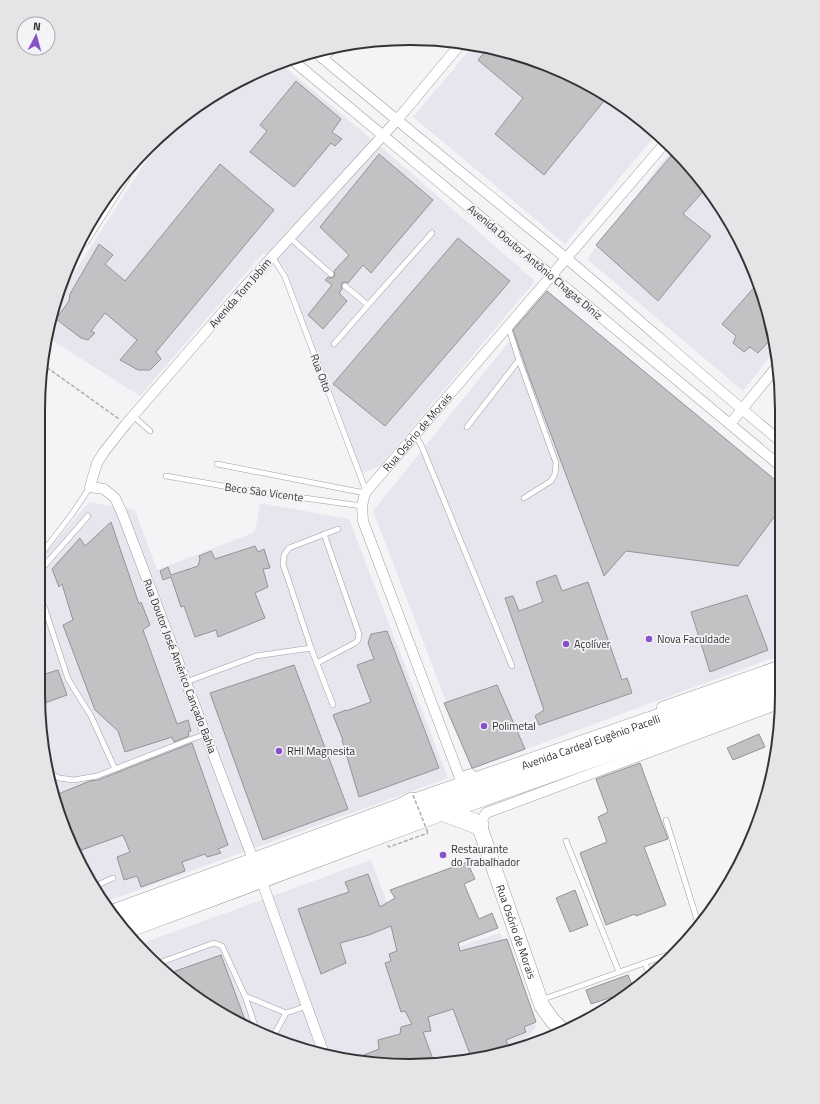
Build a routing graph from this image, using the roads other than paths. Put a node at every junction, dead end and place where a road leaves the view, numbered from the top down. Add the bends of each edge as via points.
1 (457, 48) edge
2 (325, 55) edge
3 (322, 58) joint
4 (296, 63) edge
5 (397, 120) junction
6 (382, 135) junction
7 (662, 146) edge
8 (432, 233) dead end
9 (289, 238) junction
10 (272, 256) junction
11 (566, 259) junction
12 (331, 274) dead end
13 (552, 275) junction
14 (346, 286) dead end
15 (368, 305) junction
16 (508, 326) junction
17 (334, 344) dead end
18 (519, 360) junction
19 (773, 372) edge
20 (742, 410) junction
21 (129, 420) junction
22 (730, 424) junction
23 (467, 427) dead end
24 (150, 431) dead end
25 (415, 434) junction
26 (775, 437) edge
27 (775, 461) edge
28 (217, 464) dead end
29 (166, 476) dead end
30 (90, 487) junction
31 (366, 492) junction
32 (524, 498) dead end
33 (362, 506) junction
34 (88, 516) dead end
35 (338, 529) dead end
36 (324, 534) junction
37 (45, 549) edge
38 (45, 565) edge
39 (45, 609) edge
40 (311, 648) junction
41 (317, 663) junction
42 (512, 666) dead end
43 (775, 667) edge
44 (775, 678) edge
45 (186, 682) junction
46 (775, 693) edge
47 (333, 705) dead end
48 (775, 705) edge
49 (206, 734) junction
50 (115, 769) junction
51 (54, 775) edge
52 (460, 778) junction
53 (407, 801) junction
54 (442, 811) junction
55 (666, 820) dead end
56 (480, 825) junction
57 (566, 841) dead end
58 (258, 870) junction
59 (113, 878) dead end
60 (99, 884) edge
61 (118, 913) edge
62 (697, 920) edge
63 (129, 926) edge
64 (663, 956) edge
65 (162, 962) edge
66 (645, 963) junction
67 (648, 971) edge
68 (619, 972) junction
69 (245, 996) junction
70 (540, 1001) junction
71 (307, 1006) junction
72 (286, 1013) junction
73 (254, 1023) edge
74 (559, 1027) edge
75 (275, 1033) edge
76 (322, 1048) edge

1 - 5 street, Avenida Tom Jobim
2 - 3 street
3 - 5 street, Avenida Doutor Antônio Chagas Diniz
4 - 6 street, Avenida Doutor Antônio Chagas Diniz
5 - 6 street, Avenida Tom Jobim
5 - 11 street, Avenida Doutor Antônio Chagas Diniz
6 - 9 street, Avenida Tom Jobim
6 - 13 street, Avenida Doutor Antônio Chagas Diniz
7 - 11 street, Rua Osório de Morais
8 - 15 lane
9 - 10 street, Avenida Tom Jobim
9 - 12 lane
10 - 21 street, Avenida Tom Jobim
10 - 31 lane, Rua Oito via 285,278
11 - 13 street, Rua Osório de Morais
11 - 20 street, Avenida Doutor Antônio Chagas Diniz
13 - 16 street, Rua Osório de Morais
13 - 22 street, Avenida Doutor Antônio Chagas Diniz
14 - 15 lane
15 - 17 lane
16 - 18 lane
16 - 25 street, Rua Osório de Morais
18 - 23 lane
18 - 32 lane via 556,463 555,474 550,481
19 - 20 street
20 - 22 street
20 - 26 street, Avenida Doutor Antônio Chagas Diniz
21 - 24 lane
21 - 30 street, Avenida Tom Jobim via 97,463
22 - 27 street, Avenida Doutor Antônio Chagas Diniz
25 - 31 street, Rua Osório de Morais
25 - 42 lane
28 - 31 lane
29 - 33 lane, Beco São Vicente
30 - 37 lane, Avenida Tom Jobim
30 - 45 street, Rua Doutor José Américo Cançado Bahia via 104,489 115,498
31 - 33 street, Rua Osório de Morais
33 - 52 street, Rua Osório de Morais via 364,521
34 - 38 lane
35 - 36 lane
36 - 40 lane via 289,548 284,555 283,564
36 - 41 lane via 359,634 355,644
39 - 50 lane via 68,679 90,716
40 - 41 lane
40 - 45 lane via 256,656
41 - 47 lane
43 - 52 street, Avenida Cardeal Eugênio Pacelli
44 - 53 highway, Avenida Cardeal Eugênio Pacelli
45 - 49 street, Rua Doutor José Américo Cançado Bahia
46 - 54 highway, Avenida Cardeal Eugênio Pacelli
48 - 56 street via 486,813
49 - 50 lane
49 - 58 street, Rua Doutor José Américo Cançado Bahia
50 - 51 lane via 97,776 74,780
52 - 53 highway
53 - 58 highway
54 - 56 highway
54 - 58 highway, Avenida Cardeal Eugênio Pacelli
55 - 62 lane
56 - 70 street, Rua Osório de Morais
57 - 68 lane
58 - 61 highway
58 - 63 highway
58 - 71 street, Rua Doutor José Américo Cançado Bahia
59 - 60 lane
64 - 66 lane
65 - 69 lane via 214,943 222,946
66 - 67 lane
66 - 68 lane
68 - 70 lane
69 - 72 lane
69 - 73 lane
70 - 74 street, Rua Osório de Morais
71 - 72 lane
71 - 76 street, Rua Doutor José Américo Cançado Bahia
72 - 75 lane

